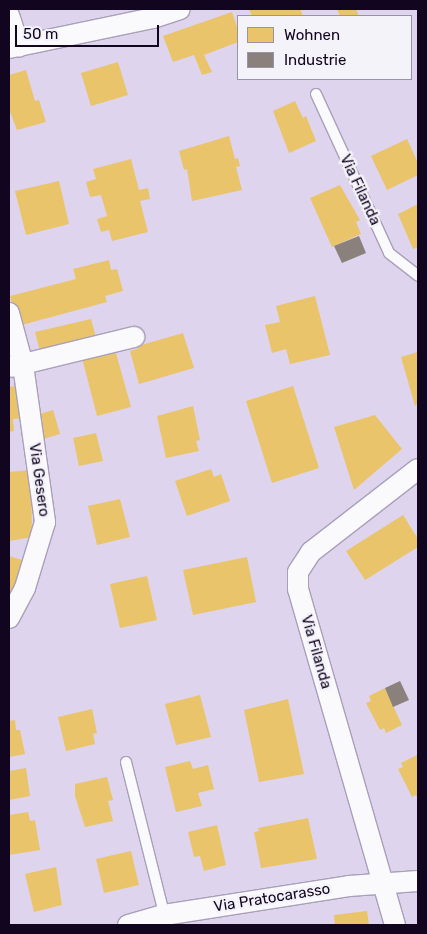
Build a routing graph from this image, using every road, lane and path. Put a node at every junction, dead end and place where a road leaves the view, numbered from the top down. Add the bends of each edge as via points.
1 (180, 9) edge
2 (9, 15) edge
3 (14, 47) edge
4 (316, 94) dead end
5 (418, 276) edge
6 (9, 313) edge
7 (134, 337) dead end
8 (16, 366) edge
9 (418, 469) edge
10 (9, 618) edge
11 (126, 762) dead end
12 (418, 881) edge
13 (385, 884) junction
14 (165, 920) edge
15 (128, 925) edge
16 (396, 925) edge

1 - 3 street via 154,18
2 - 3 street
4 - 5 lane, Via Filanda via 389,253
6 - 8 street, Via Gesero
7 - 8 street
8 - 10 street, Via Gesero via 45,522 25,588
9 - 13 street, Via Filanda via 311,552 298,572 298,589
11 - 14 lane
12 - 13 street, Via Pratocarasso
13 - 14 street, Via Pratocarasso via 349,886
13 - 16 street, Via Filanda
14 - 15 street, Via Pratocarasso

